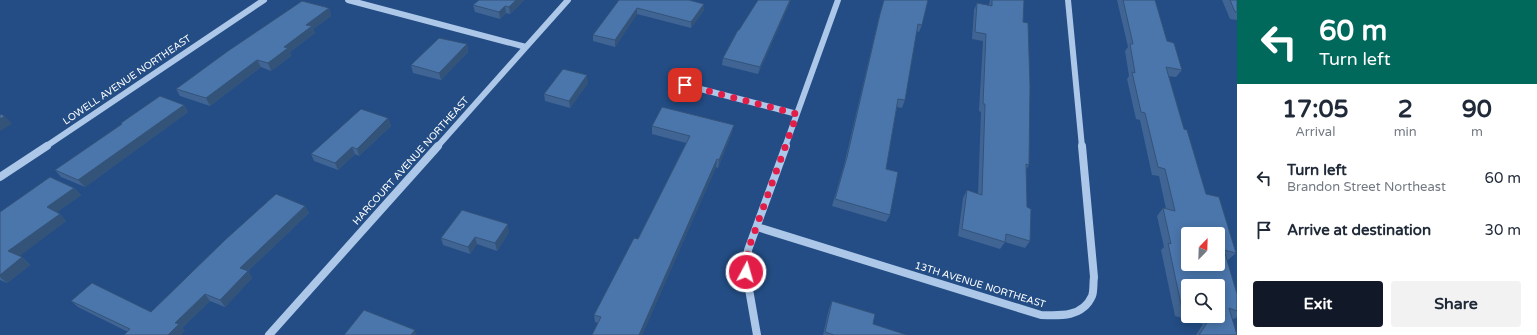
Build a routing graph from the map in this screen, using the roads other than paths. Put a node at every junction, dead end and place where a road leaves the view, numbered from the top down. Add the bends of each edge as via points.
1 (264, 0) edge
2 (348, 0) edge
3 (568, 0) edge
4 (838, 0) edge
5 (1068, 0) edge
6 (526, 46) junction
7 (685, 85) dead end
8 (797, 114) junction
9 (0, 177) edge
10 (757, 227) junction
11 (269, 335) edge
12 (757, 335) edge

1 - 9 street, LOWELL AVENUE NORTHEAST
2 - 6 street
3 - 6 street, HARCOURT AVENUE NORTHEAST
4 - 8 street
5 - 10 street, 13TH AVENUE NORTHEAST via 1094,277 1092,295 1080,311 1064,316 1041,315
6 - 11 street, HARCOURT AVENUE NORTHEAST
7 - 8 street
8 - 10 street
10 - 12 street via 748,250 746,272

